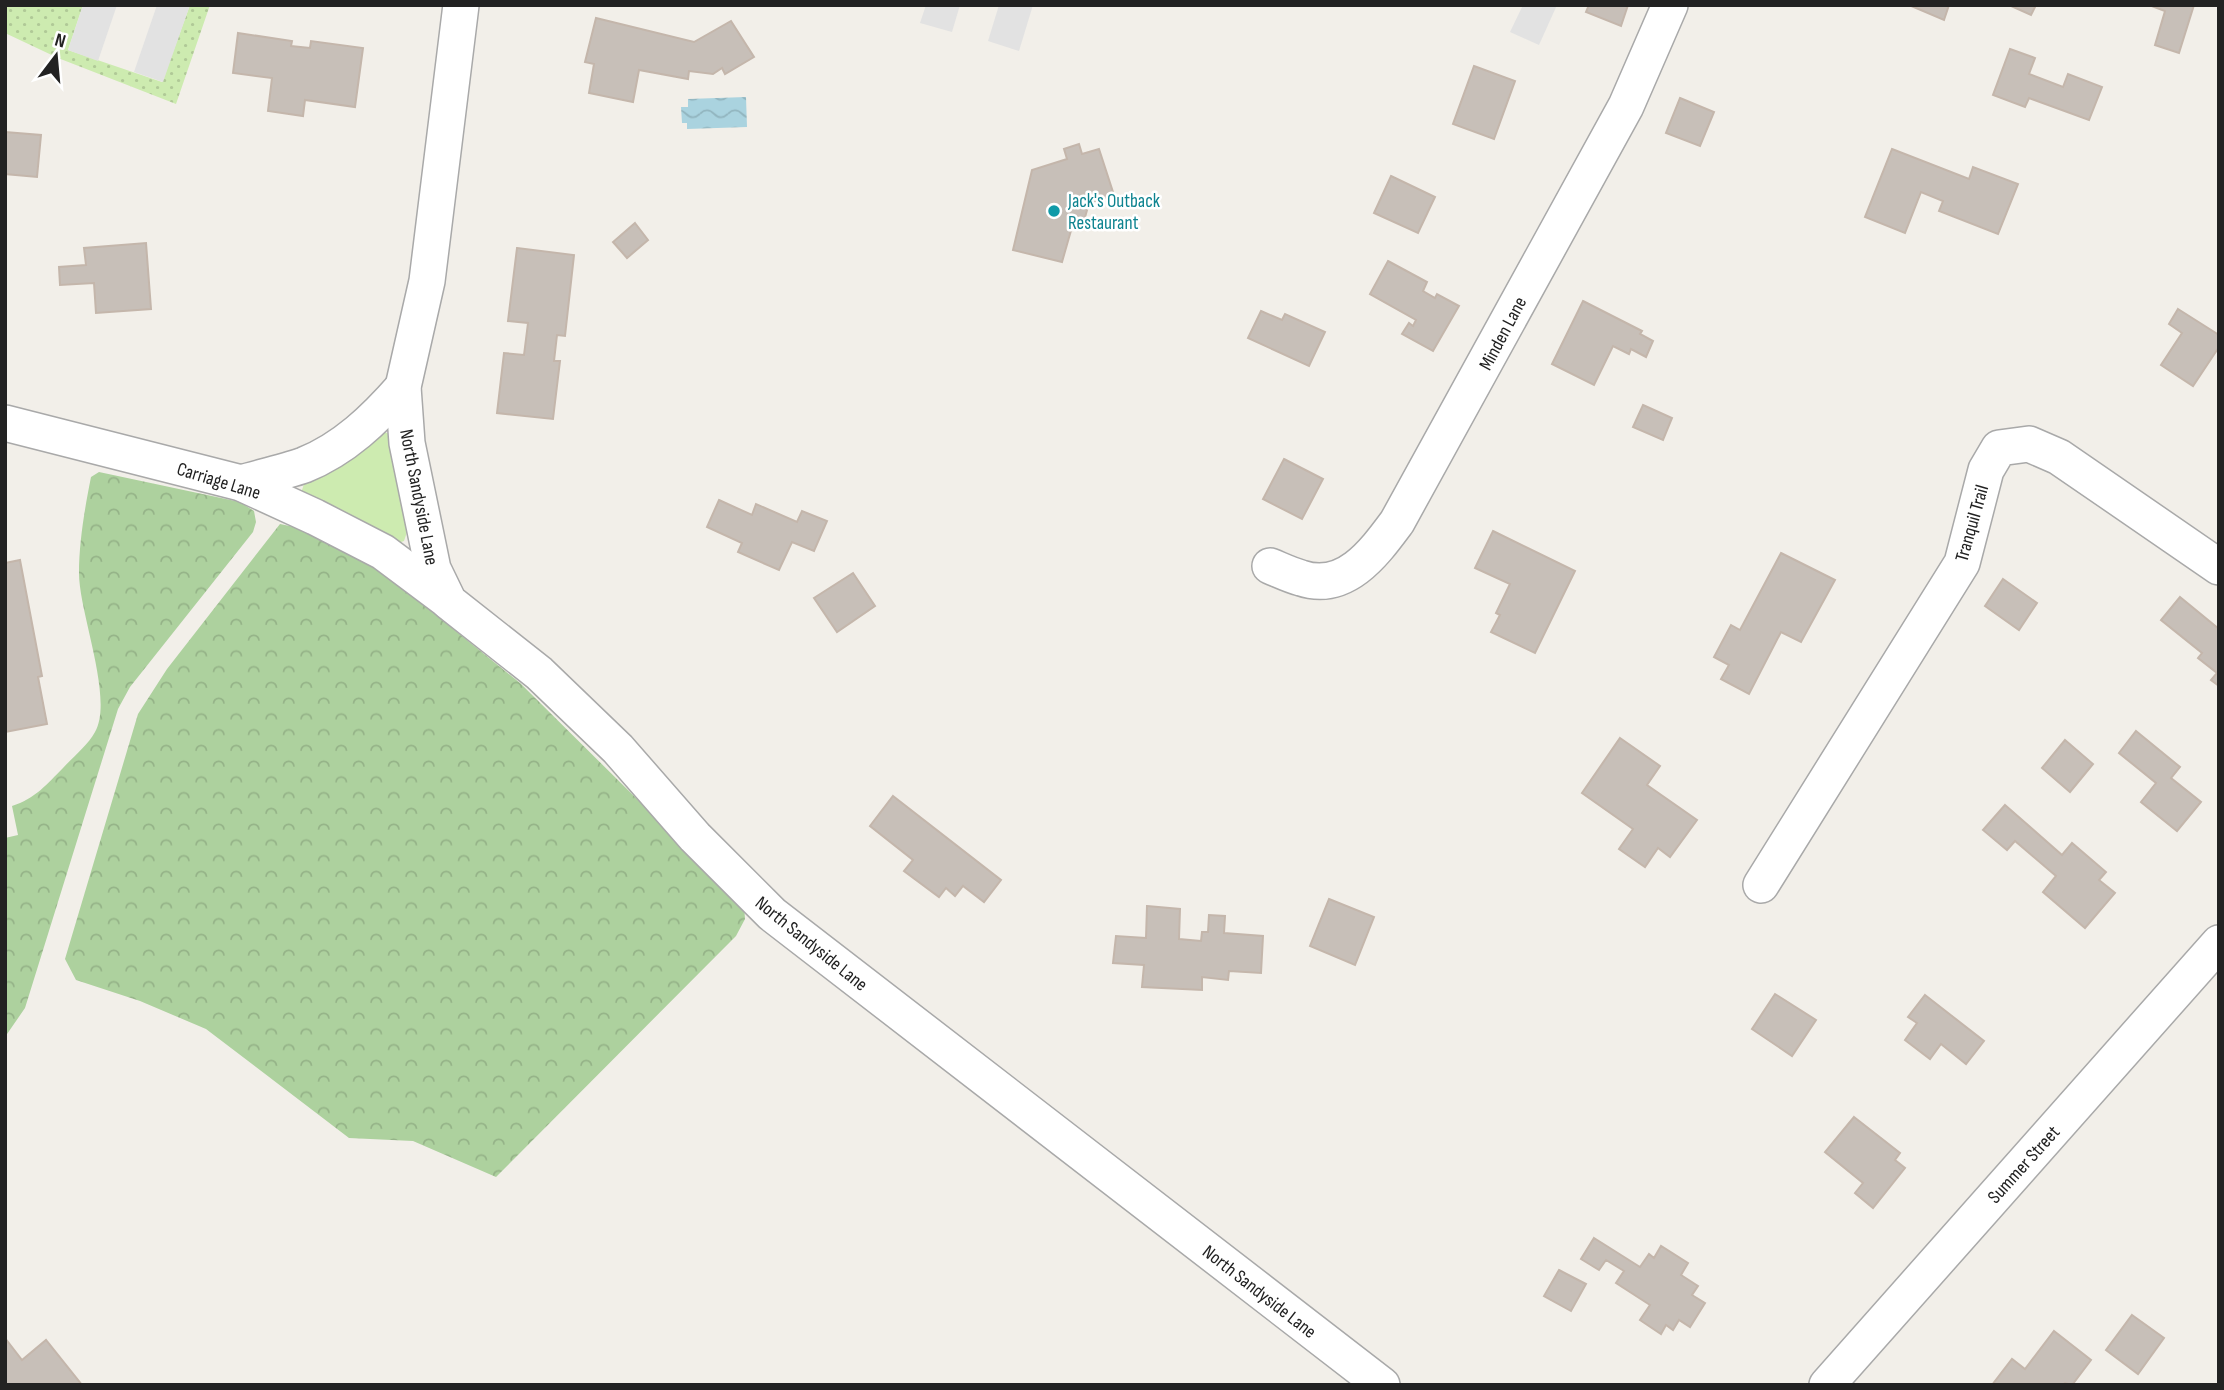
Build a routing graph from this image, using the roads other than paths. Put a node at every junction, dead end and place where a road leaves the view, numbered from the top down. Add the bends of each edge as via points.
1 (461, 5) edge
2 (1670, 5) edge
3 (402, 387) junction
4 (5, 423) edge
5 (241, 483) junction
6 (1270, 566) dead end
7 (2219, 567) edge
8 (449, 602) junction
9 (1760, 885) dead end
10 (2219, 943) edge
11 (1382, 1385) edge
12 (1827, 1385) edge

1 - 3 street, North Sandyside Lane via 427,281
2 - 6 street, Minden Lane via 1626,106 1397,522 1359,567 1343,577 1303,579
3 - 5 street, North Sandyside Lane via 377,417 346,442 306,464
3 - 8 street, North Sandyside Lane via 407,443 433,569
4 - 5 street, Carriage Lane
5 - 8 street, Carriage Lane via 383,552
7 - 9 street, Tranquil Trail via 2059,457 2029,444 1999,448 1986,471 1962,563
8 - 11 street, North Sandyside Lane via 539,673 618,749 695,837 772,914
10 - 12 street, Summer Street

